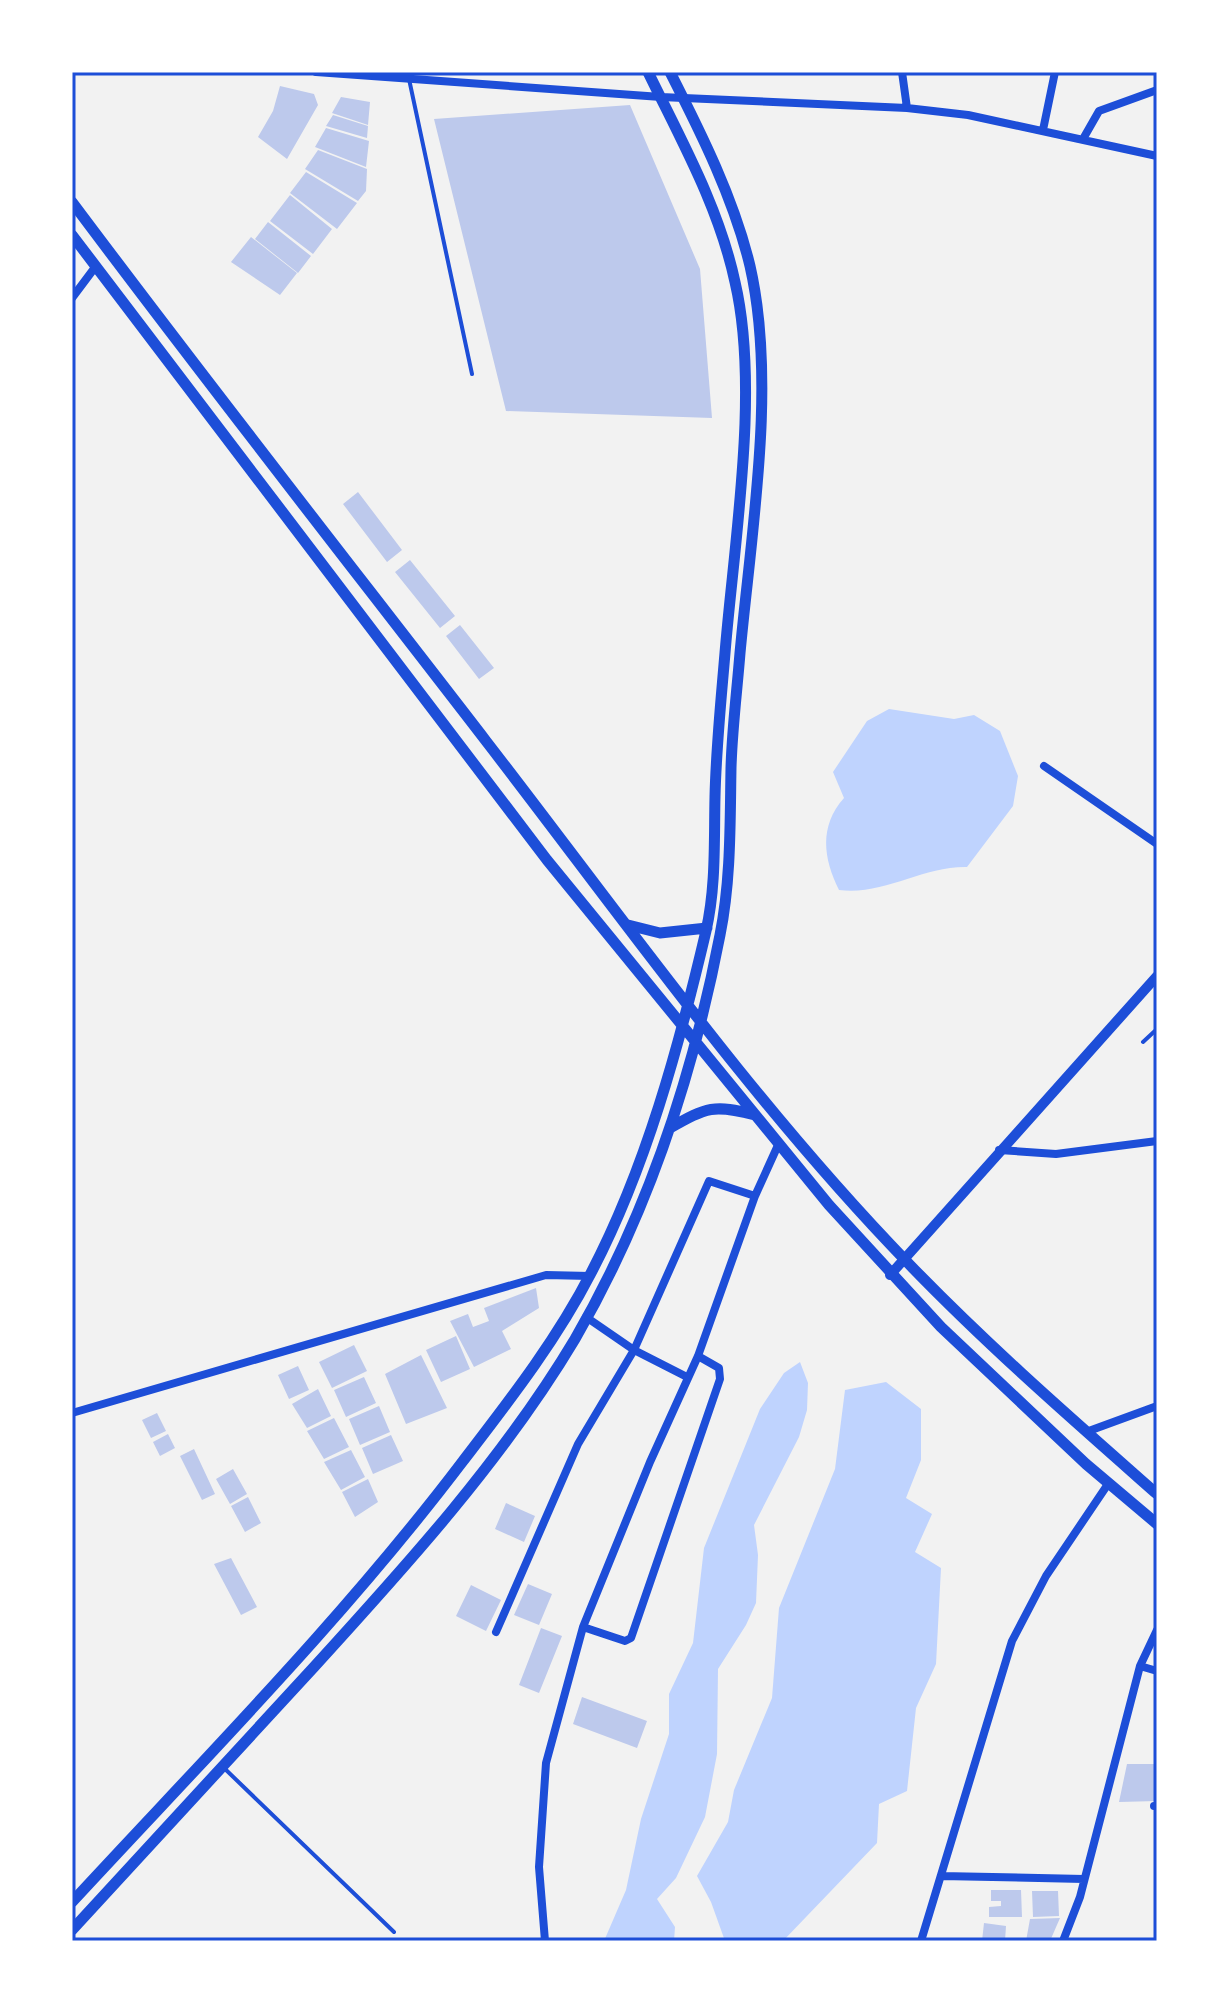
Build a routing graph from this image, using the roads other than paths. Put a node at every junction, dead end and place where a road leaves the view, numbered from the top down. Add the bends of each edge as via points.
1 (316, 72) edge
2 (648, 72) edge
3 (670, 72) edge
4 (902, 72) edge
5 (1055, 72) edge
6 (409, 79) junction
7 (1157, 90) edge
8 (682, 96) junction
9 (661, 97) junction
10 (907, 108) junction
11 (1043, 130) junction
12 (1083, 139) junction
13 (1157, 156) edge
14 (72, 202) edge
15 (72, 235) edge
16 (96, 266) junction
17 (72, 298) edge
18 (472, 374) dead end
19 (297, 496) junction
20 (278, 510) junction
21 (1044, 766) dead end
22 (1157, 844) edge
23 (628, 925) junction
24 (707, 928) junction
25 (1156, 981) edge
26 (685, 1004) junction
27 (699, 1021) junction
28 (680, 1025) junction
29 (1157, 1029) edge
30 (695, 1041) junction
31 (1143, 1042) dead end
32 (756, 1115) junction
33 (670, 1128) junction
34 (1157, 1141) edge
35 (779, 1143) junction
36 (999, 1150) junction
37 (755, 1196) junction
38 (905, 1260) junction
39 (890, 1275) junction
40 (590, 1276) junction
41 (586, 1317) junction
42 (634, 1350) junction
43 (698, 1356) junction
44 (687, 1377) junction
45 (1155, 1407) edge
46 (72, 1413) edge
47 (1086, 1432) junction
48 (1108, 1484) junction
49 (1157, 1494) edge
50 (1157, 1524) edge
51 (583, 1627) junction
52 (1157, 1630) edge
53 (496, 1632) dead end
54 (1140, 1666) junction
55 (1157, 1671) edge
56 (222, 1767) junction
57 (941, 1876) junction
58 (1084, 1879) junction
59 (72, 1902) edge
60 (72, 1930) edge
61 (394, 1932) dead end
62 (545, 1941) edge
63 (921, 1941) edge
64 (1063, 1941) edge

1 - 6 street
2 - 9 main road
3 - 8 main road
4 - 10 street
5 - 11 street
6 - 9 street
6 - 18 lane
7 - 12 street via 1099,111
8 - 9 street
8 - 10 street
8 - 27 main road via 744,242 759,349 758,456 731,761 728,883
9 - 24 main road via 718,221 736,285 744,350
10 - 11 street
11 - 12 street
12 - 13 street
14 - 19 main road via 167,333
15 - 16 main road
16 - 17 street
16 - 20 main road
19 - 20 main road
19 - 23 main road
20 - 28 main road
21 - 22 street
23 - 24 main road via 660,933
23 - 26 main road
24 - 26 main road
25 - 36 street
26 - 27 main road
26 - 28 main road
27 - 30 main road
27 - 38 main road
28 - 30 main road
28 - 40 main road via 632,1182
29 - 31 lane
30 - 32 main road
30 - 33 main road
32 - 33 main road via 715,1106
32 - 35 main road
33 - 41 main road via 630,1230
34 - 36 street via 1056,1154
35 - 37 street
35 - 39 main road
36 - 38 street
37 - 42 street via 709,1181
37 - 43 street
38 - 39 street
38 - 47 main road
39 - 48 main road
40 - 46 street via 546,1275
40 - 59 main road via 518,1390 413,1527
41 - 42 street
41 - 56 main road via 538,1395 457,1502
42 - 44 street
42 - 53 street via 578,1444
43 - 44 street
43 - 51 street via 719,1368 720,1379 631,1638 625,1641
44 - 51 street
45 - 47 street
47 - 49 main road
48 - 50 main road
48 - 57 street via 1046,1576 1012,1641
51 - 62 street via 546,1763 539,1867
52 - 54 street
54 - 55 street
54 - 58 street
56 - 60 main road
56 - 61 lane
57 - 58 street
57 - 63 street
58 - 64 street

